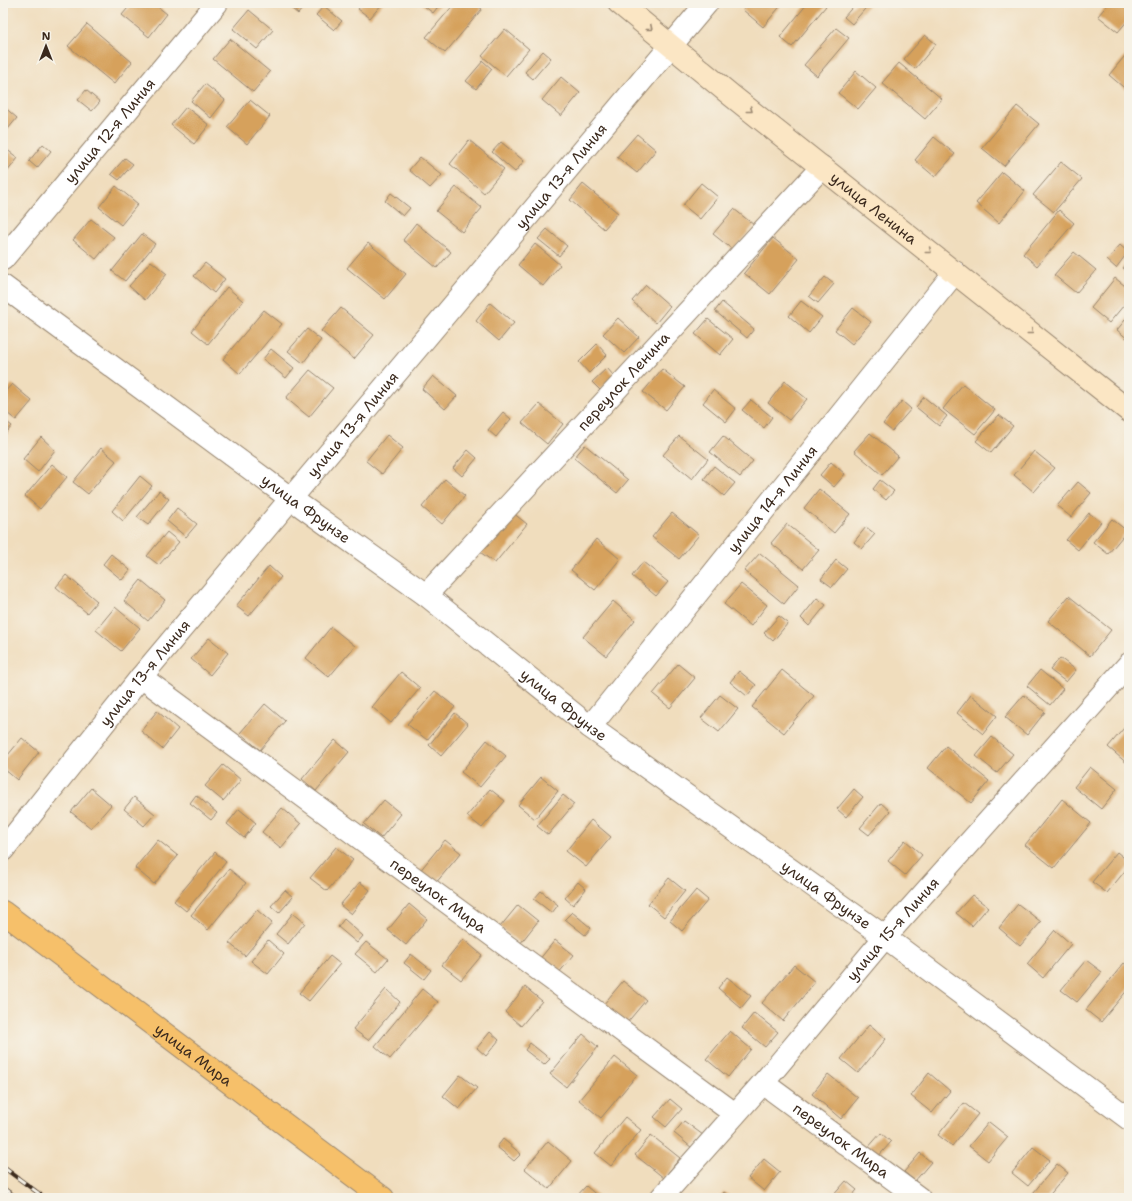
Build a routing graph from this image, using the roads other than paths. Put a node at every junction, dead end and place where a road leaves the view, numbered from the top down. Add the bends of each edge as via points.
1 (217, 3) edge
2 (619, 3) edge
3 (707, 3) edge
4 (672, 46) junction
5 (822, 167) junction
6 (3, 259) edge
7 (955, 272) junction
8 (3, 286) edge
9 (1129, 412) edge
10 (290, 498) junction
11 (426, 595) junction
12 (1129, 664) edge
13 (141, 677) junction
14 (590, 727) junction
15 (3, 850) edge
16 (3, 912) edge
17 (884, 937) junction
18 (763, 1083) junction
19 (734, 1114) junction
20 (1129, 1119) edge
21 (383, 1198) edge
22 (661, 1198) edge
23 (919, 1198) edge

1 - 6 street, улица 12-я Линия
2 -> 4 main road, улица Ленина
3 - 4 street, улица 13-я Линия
4 -> 5 main road, улица Ленина
4 - 10 street, улица 13-я Линия
5 -> 7 main road, улица Ленина
5 - 11 street, переулок Ленина
7 -> 9 main road, улица Ленина
7 - 14 street, улица 14-я Линия
8 - 10 street, улица Фрунзе
10 - 11 street, улица Фрунзе
10 - 13 street, улица 13-я Линия
11 - 14 street, улица Фрунзе
12 - 17 street, улица 15-я Линия
13 - 15 street, улица 13-я Линия
13 - 19 street, переулок Мира
14 - 17 street, улица Фрунзе
16 - 21 main road, улица Мира
17 - 18 street, улица 15-я Линия
17 - 20 street, улица Фрунзе
18 - 19 street, улица 15-я Линия
18 - 23 street, переулок Мира
19 - 22 street, улица 15-я Линия

